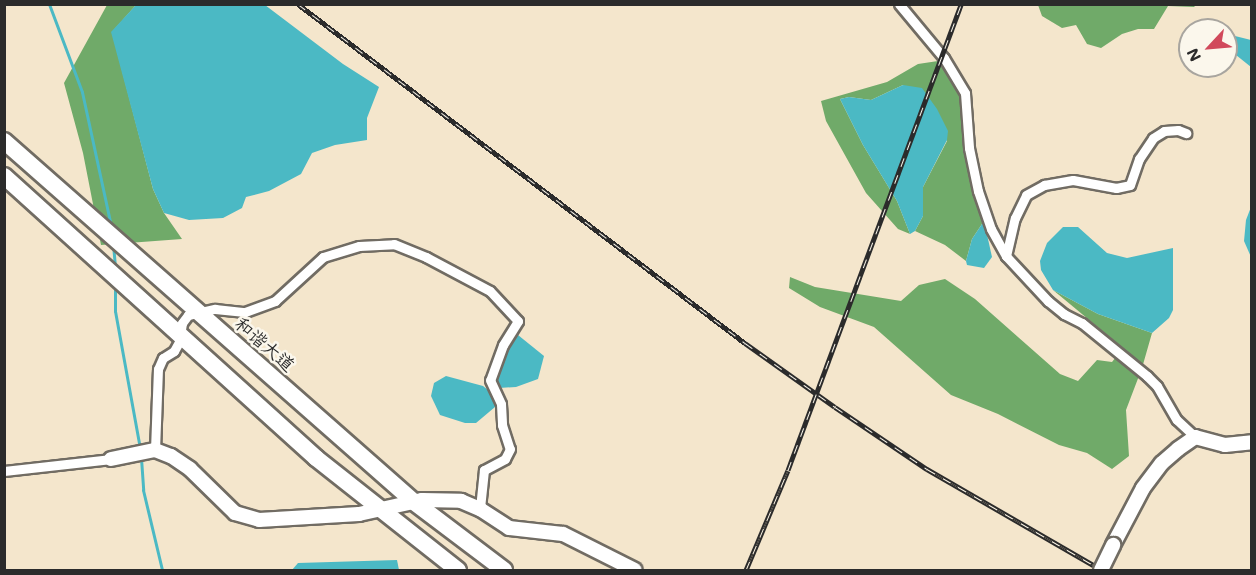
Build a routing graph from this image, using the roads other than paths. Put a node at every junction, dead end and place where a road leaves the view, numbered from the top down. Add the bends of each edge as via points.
1 (899, 4) edge
2 (1186, 133) dead end
3 (4, 141) edge
4 (4, 176) edge
5 (1006, 256) junction
6 (199, 313) junction
7 (1195, 437) junction
8 (1251, 442) edge
9 (155, 450) junction
10 (111, 459) joint
11 (4, 471) edge
12 (414, 502) junction
13 (480, 508) junction
14 (458, 570) edge
15 (504, 570) edge
16 (635, 570) edge
17 (1101, 570) edge

1 - 5 street via 944,58 965,93 969,148 978,190 991,229
2 - 5 street via 1164,131 1154,138 1125,188 1073,180 1044,185 1026,195 1015,218
3 - 6 highway, 和谐大道
4 - 14 highway via 316,458
5 - 7 street via 1048,301 1148,376 1177,420
6 - 9 street via 188,315 182,323 179,342 158,369
6 - 12 highway, 和谐大道
6 - 13 street via 215,309 245,312 275,301 323,257 359,246 394,244 490,291 518,321 503,345 490,380 501,404 502,425 510,449 505,459 484,470
7 - 8 street via 1225,445
7 - 17 street, bridge via 1162,463 1143,488
9 - 10 street
9 - 12 street via 190,469 235,513 259,520 359,514
10 - 11 street
12 - 13 street via 461,501
12 - 15 highway, 和谐大道
13 - 16 street via 509,528 563,534

